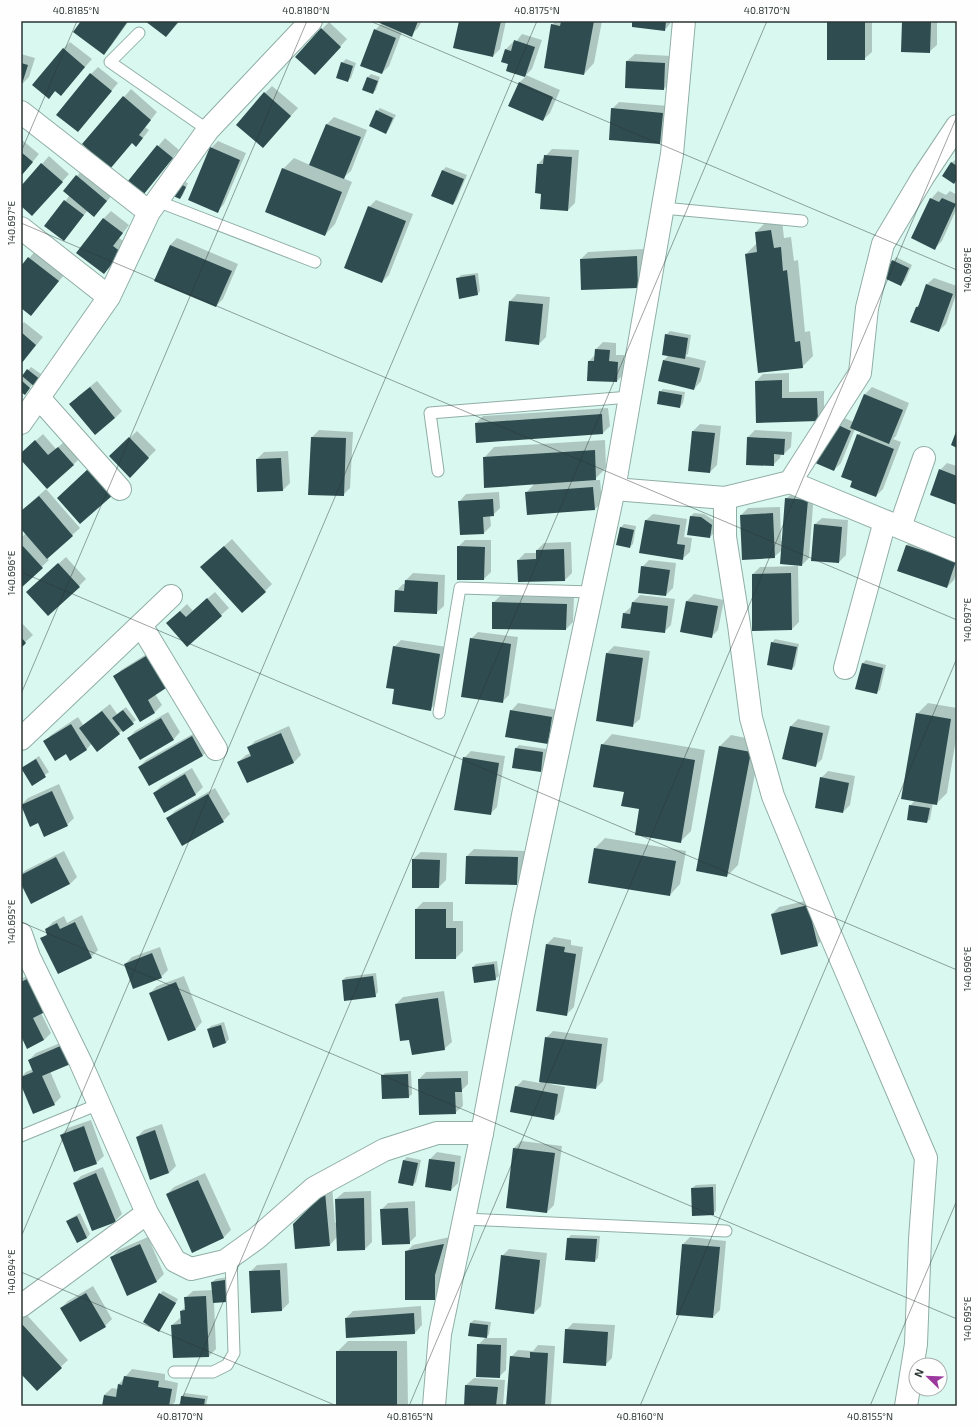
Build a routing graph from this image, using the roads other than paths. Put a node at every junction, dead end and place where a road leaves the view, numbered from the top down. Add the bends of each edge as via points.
1 (311, 21) edge
2 (684, 21) edge
3 (139, 33) dead end
4 (21, 112) edge
5 (957, 126) edge
6 (208, 130) junction
7 (153, 207) junction
8 (663, 208) junction
9 (802, 222) dead end
10 (21, 228) edge
11 (315, 262) dead end
12 (109, 297) junction
13 (630, 397) junction
14 (39, 398) junction
15 (21, 423) edge
16 (924, 458) dead end
17 (438, 471) dead end
18 (790, 482) junction
19 (120, 489) dead end
20 (614, 489) junction
21 (725, 498) junction
22 (893, 524) junction
23 (957, 551) edge
24 (592, 592) junction
25 (171, 596) dead end
26 (141, 625) junction
27 (845, 668) dead end
28 (438, 713) dead end
29 (21, 739) edge
30 (216, 749) dead end
31 (21, 934) edge
32 (25, 959) edge
33 (99, 1104) junction
34 (482, 1133) junction
35 (21, 1136) edge
36 (147, 1213) junction
37 (464, 1218) junction
38 (726, 1231) dead end
39 (231, 1257) junction
40 (21, 1306) edge
41 (174, 1372) dead end
42 (434, 1406) edge
43 (906, 1406) edge

1 - 6 street
2 - 8 street via 672,154
3 - 6 lane via 110,62
4 - 7 street
5 - 18 street via 883,244 867,308 860,373
6 - 7 street
7 - 11 lane
7 - 12 street
8 - 9 lane
8 - 13 street
10 - 12 street
12 - 14 street
13 - 17 lane via 430,413
13 - 20 street
14 - 15 street
14 - 19 street
16 - 22 street
18 - 21 street
18 - 22 street
20 - 21 street
20 - 24 street
21 - 43 street via 725,537 751,718 773,796 926,1158 916,1344
22 - 23 street
22 - 27 street
24 - 28 lane via 460,588
24 - 34 street via 523,915
25 - 26 street
26 - 29 street
26 - 30 street
31 - 32 street
32 - 33 street via 80,1061
33 - 35 lane
33 - 36 street
34 - 37 street
34 - 39 street via 437,1133 384,1150 314,1188 257,1238
36 - 39 street via 175,1261 191,1269 226,1261
36 - 40 street
37 - 38 lane
37 - 42 street via 440,1334
39 - 41 lane via 234,1353 227,1365 213,1372

